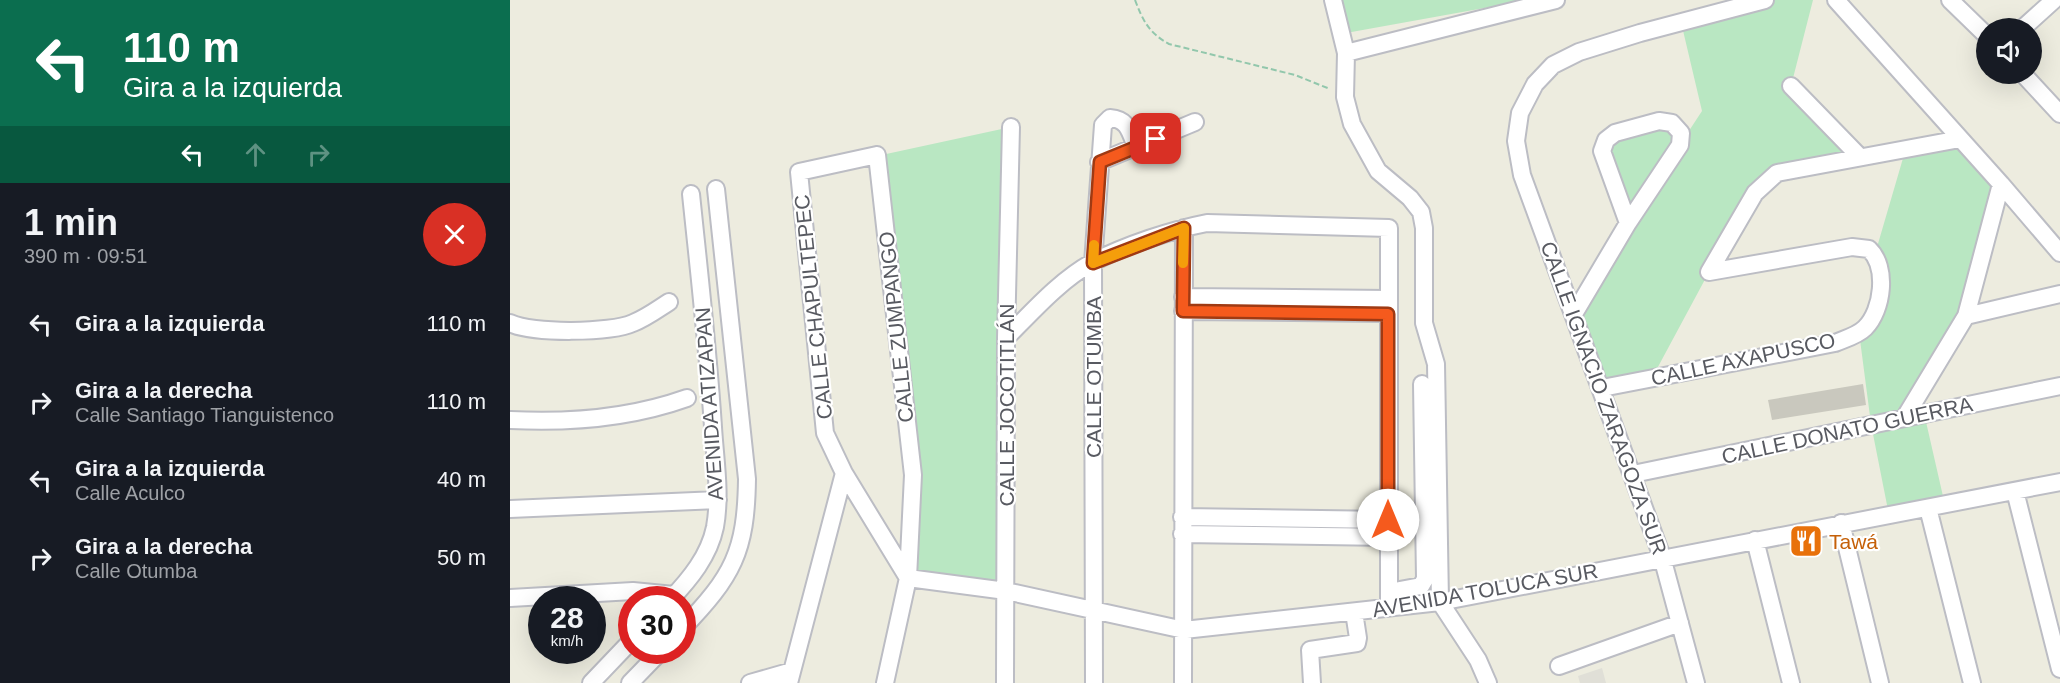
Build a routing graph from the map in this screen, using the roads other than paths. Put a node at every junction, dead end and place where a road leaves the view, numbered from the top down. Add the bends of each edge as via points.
1 (1333, 0) edge
2 (1557, 0) edge
3 (1765, 0) edge
4 (1836, 0) edge
5 (1950, 0) edge
6 (2054, 0) edge
7 (2034, 18) edge
8 (1976, 25) edge
9 (1346, 53) junction
10 (2032, 84) edge
11 (1791, 86) dead end
12 (2060, 114) edge
13 (1195, 122) dead end
14 (1011, 127) dead end
15 (1960, 139) junction
16 (1136, 147) junction
17 (1859, 156) junction
18 (1100, 162) junction
19 (799, 172) joint
20 (2001, 184) junction
21 (716, 189) dead end
22 (691, 194) dead end
23 (1628, 223) junction
24 (1184, 228) junction
25 (2060, 253) edge
26 (1093, 263) junction
27 (2060, 294) edge
28 (669, 302) dead end
29 (1183, 304) junction
30 (1388, 306) junction
31 (1574, 314) junction
32 (1966, 316) junction
33 (510, 323) edge
34 (1006, 338) junction
35 (1422, 384) dead end
36 (2060, 386) edge
37 (1602, 388) junction
38 (687, 398) dead end
39 (1905, 417) junction
40 (510, 420) edge
41 (844, 472) junction
42 (1633, 474) junction
43 (2060, 482) edge
44 (2015, 491) junction
45 (718, 500) junction
46 (1928, 508) junction
47 (510, 509) edge
48 (1388, 520) junction
49 (1841, 523) junction
50 (1182, 526) junction
51 (1389, 537) junction
52 (1755, 540) junction
53 (1662, 557) junction
54 (908, 578) junction
55 (682, 586) edge
56 (1006, 591) junction
57 (618, 592) edge
58 (510, 598) edge
59 (1389, 600) junction
60 (1440, 602) junction
61 (1094, 609) junction
62 (1354, 612) junction
63 (696, 613) edge
64 (1680, 623) junction
65 (1184, 630) junction
66 (618, 655) edge
67 (648, 664) edge
68 (1559, 666) dead end
69 (2060, 669) edge
70 (790, 677) edge
71 (591, 683) edge
72 (630, 683) edge
73 (750, 683) edge
74 (885, 683) edge
75 (1005, 683) edge
76 (1094, 683) edge
77 (1184, 683) edge
78 (1312, 683) edge
79 (1488, 683) edge
80 (1696, 683) edge
81 (1791, 683) edge
82 (1880, 683) edge
83 (1972, 683) edge

1 - 9 street
2 - 9 street
3 - 31 street, CALLE IGNACIO ZARAGOZA SUR via 1579,52 1553,65 1535,84 1520,113 1516,141 1522,175
4 - 15 street
5 - 8 street
6 - 7 street
9 - 60 street via 1345,97 1352,124 1373,164 1421,212 1424,228 1424,323 1436,364
10 - 12 street
11 - 17 street
13 - 16 street
14 - 34 street, CALLE JOCOTITLÁN
15 - 17 street, CALLE AXAPUSCO
15 - 20 street
16 - 18 street
16 - 18 street, CALLE OTUMBA via 1128,124 1110,118 1100,135
17 - 37 street, CALLE AXAPUSCO via 1777,173 1765,182 1709,272 1852,247 1869,249 1879,262 1881,283 1875,309 1864,329 1835,343
18 - 26 street, CALLE OTUMBA
19 - 41 street, CALLE CHAPULTEPEC via 825,433
19 - 54 street, CALLE ZUMPANGO via 877,156 913,476
20 - 25 street
20 - 32 street
21 - 63 street via 747,479 746,520 738,556 722,583
22 - 45 street, AVENIDA ATIZAPAN
23 - 23 street via 1680,145 1681,133 1672,123 1659,121 1615,133 1606,140 1602,152
23 - 31 street
24 - 26 street
24 - 29 street
24 - 30 street via 1207,223 1389,228
26 - 34 street via 1045,299
26 - 61 street, CALLE OTUMBA
27 - 32 street
28 - 33 street via 633,324 617,328 536,331
29 - 30 street
29 - 50 street
30 - 48 street
31 - 37 street, CALLE IGNACIO ZARAGOZA SUR
32 - 39 street
34 - 56 street, CALLE JOCOTITLÁN
35 - 59 street via 1425,579 1421,586
36 - 39 street, CALLE DONATO GUERRA
37 - 42 street, CALLE IGNACIO ZARAGOZA SUR
38 - 40 street via 627,415
39 - 42 street, CALLE DONATO GUERRA
41 - 54 street, CALLE CHAPULTEPEC
41 - 70 street
42 - 53 street, CALLE IGNACIO ZARAGOZA SUR
43 - 44 street, AVENIDA TOLUCA SUR
44 - 46 street, AVENIDA TOLUCA SUR
44 - 69 street
45 - 47 street
45 - 55 street, AVENIDA ATIZAPAN via 707,550
46 - 49 street, AVENIDA TOLUCA SUR
46 - 83 street
48 - 50 street
48 - 51 street
49 - 52 street, AVENIDA TOLUCA SUR
49 - 82 street
50 - 51 street
50 - 65 street
51 - 59 street
52 - 53 street, AVENIDA TOLUCA SUR
52 - 81 street
53 - 60 street, AVENIDA TOLUCA SUR
53 - 64 street, CALLE IGNACIO ZARAGOZA SUR
54 - 56 street, AVENIDA TOLUCA SUR
54 - 74 street
56 - 61 street, AVENIDA TOLUCA SUR
56 - 75 street, CALLE JOCOTITLÁN
57 - 58 street
59 - 60 street, AVENIDA TOLUCA SUR
59 - 62 street, AVENIDA TOLUCA SUR
60 - 79 street via 1478,660
61 - 65 street, AVENIDA TOLUCA SUR
61 - 76 street, CALLE OTUMBA
62 - 65 street, AVENIDA TOLUCA SUR
62 - 78 street via 1356,643 1310,650
64 - 68 street
64 - 80 street, CALLE IGNACIO ZARAGOZA SUR
65 - 77 street
66 - 71 street
67 - 72 street
70 - 73 street

